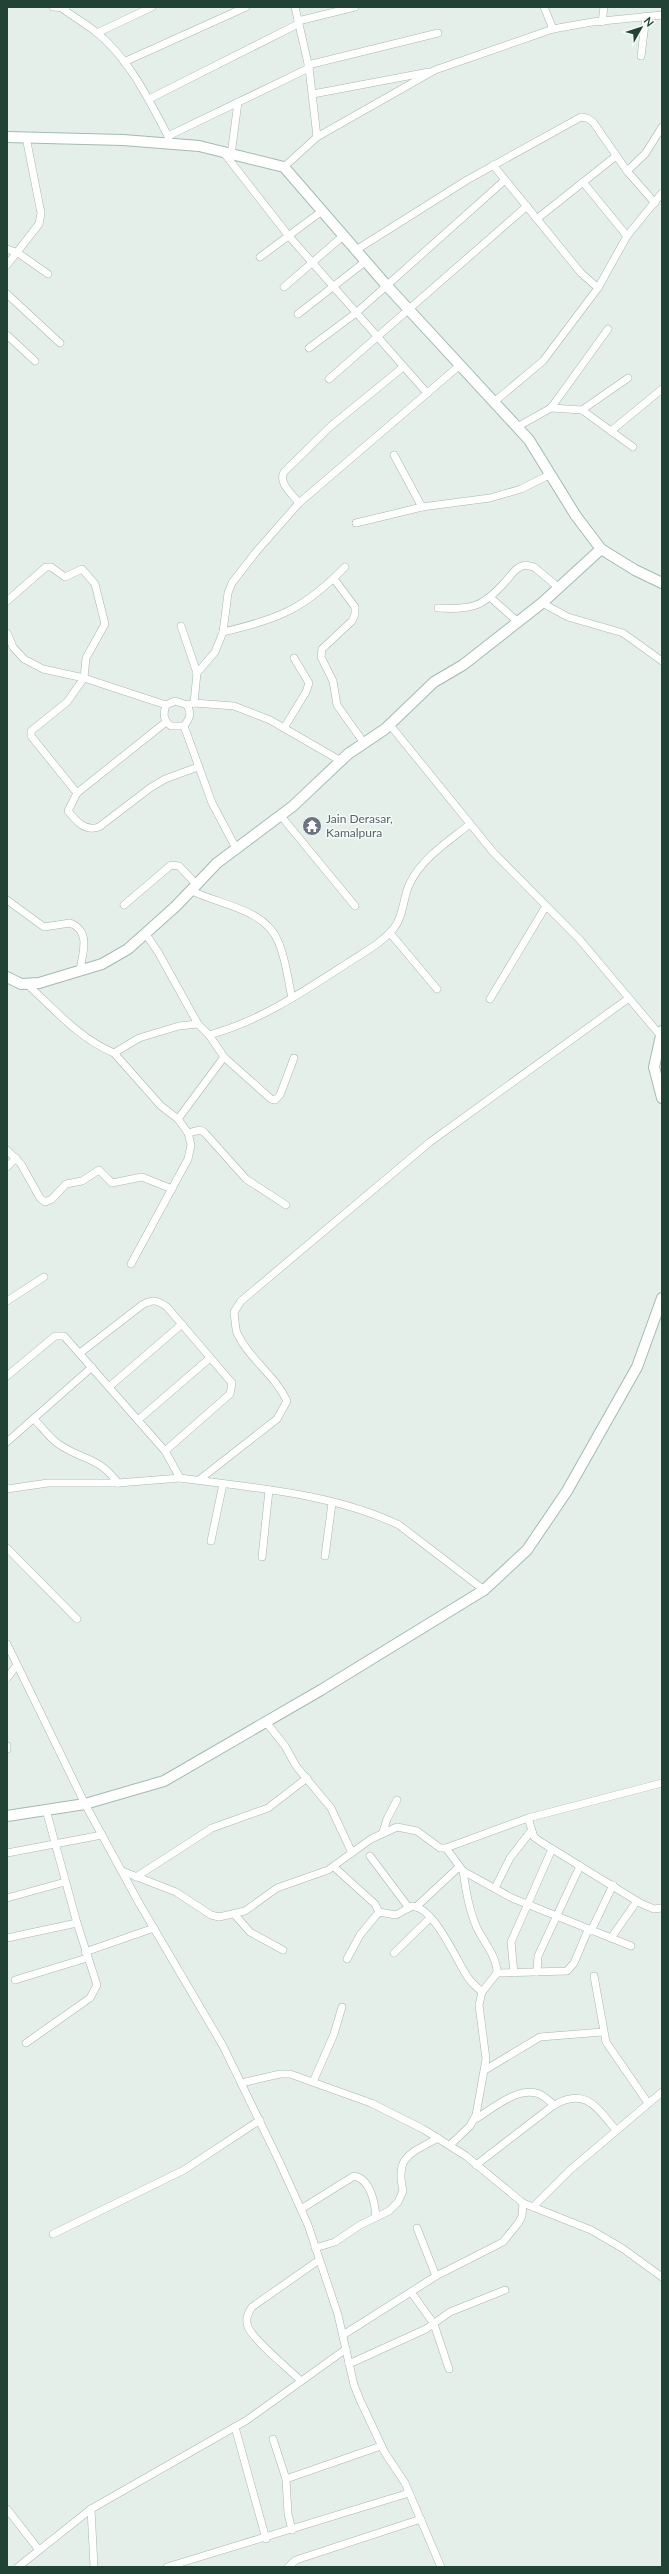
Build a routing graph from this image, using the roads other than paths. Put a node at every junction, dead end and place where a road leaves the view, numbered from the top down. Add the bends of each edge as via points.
1 (53, 7) edge
2 (152, 7) edge
3 (246, 7) edge
4 (295, 7) edge
5 (355, 7) edge
6 (544, 7) edge
7 (604, 7) edge
8 (65, 8) edge
9 (662, 15) edge
10 (646, 16) junction
11 (298, 22) junction
12 (602, 22) junction
13 (554, 29) junction
14 (97, 33) junction
15 (438, 33) dead end
16 (642, 56) dead end
17 (124, 62) junction
18 (308, 66) junction
19 (435, 70) junction
20 (313, 94) junction
21 (148, 99) junction
22 (238, 102) junction
23 (662, 127) edge
24 (7, 137) edge
25 (317, 137) junction
26 (26, 138) junction
27 (169, 140) junction
28 (228, 154) junction
29 (616, 156) junction
30 (493, 165) junction
31 (284, 167) junction
32 (627, 171) junction
33 (505, 180) junction
34 (583, 182) junction
35 (662, 192) edge
36 (655, 203) junction
37 (527, 206) junction
38 (322, 211) junction
39 (538, 218) junction
40 (288, 235) junction
41 (343, 236) junction
42 (627, 236) junction
43 (7, 249) edge
44 (356, 250) junction
45 (18, 252) junction
46 (260, 257) dead end
47 (366, 261) junction
48 (312, 262) junction
49 (7, 265) edge
50 (48, 274) dead end
51 (387, 286) junction
52 (284, 287) dead end
53 (334, 287) junction
54 (598, 288) junction
55 (7, 294) edge
56 (409, 310) junction
57 (356, 313) junction
58 (298, 314) dead end
59 (608, 329) dead end
60 (7, 335) edge
61 (377, 338) junction
62 (60, 343) dead end
63 (309, 348) dead end
64 (35, 362) dead end
65 (460, 365) junction
66 (402, 368) junction
67 (628, 378) dead end
68 (329, 379) dead end
69 (662, 389) edge
70 (427, 393) junction
71 (494, 402) junction
72 (551, 408) junction
73 (582, 410) junction
74 (517, 427) junction
75 (611, 431) junction
76 (633, 447) dead end
77 (394, 455) dead end
78 (551, 474) junction
79 (299, 503) junction
80 (422, 507) junction
81 (356, 523) dead end
82 (602, 549) junction
83 (345, 568) dead end
84 (334, 579) junction
85 (662, 583) edge
86 (558, 587) junction
87 (491, 598) junction
88 (7, 601) edge
89 (542, 603) junction
90 (438, 608) dead end
91 (518, 622) junction
92 (181, 626) dead end
93 (7, 632) edge
94 (223, 632) junction
95 (10, 648) edge
96 (294, 658) dead end
97 (662, 661) edge
98 (198, 673) junction
99 (84, 678) junction
100 (190, 704) junction
101 (166, 705) junction
102 (166, 722) junction
103 (390, 725) junction
104 (184, 726) junction
105 (284, 728) junction
106 (364, 743) junction
107 (341, 761) junction
108 (198, 767) junction
109 (77, 793) junction
110 (281, 816) junction
111 (470, 824) junction
112 (238, 850) junction
113 (193, 887) junction
114 (7, 900) edge
115 (124, 904) dead end
116 (355, 906) dead end
117 (546, 906) junction
118 (145, 933) junction
119 (390, 933) junction
120 (80, 970) junction
121 (8, 980) edge
122 (28, 985) junction
123 (437, 989) dead end
124 (292, 998) junction
125 (490, 998) dead end
126 (629, 998) junction
127 (198, 1024) junction
128 (661, 1034) edge
129 (210, 1035) junction
130 (114, 1053) junction
131 (224, 1057) junction
132 (294, 1058) dead end
133 (662, 1098) edge
134 (178, 1119) junction
135 (188, 1133) junction
136 (7, 1150) edge
137 (16, 1158) junction
138 (7, 1167) edge
139 (172, 1189) junction
140 (286, 1205) dead end
141 (131, 1264) dead end
142 (44, 1277) dead end
143 (662, 1298) edge
144 (7, 1301) edge
145 (182, 1324) junction
146 (80, 1353) junction
147 (210, 1358) junction
148 (92, 1367) junction
149 (7, 1376) edge
150 (109, 1387) junction
151 (34, 1419) junction
152 (138, 1420) junction
153 (7, 1442) edge
154 (165, 1451) junction
155 (180, 1478) junction
156 (200, 1480) junction
157 (118, 1483) junction
158 (223, 1484) junction
159 (7, 1489) edge
160 (269, 1490) junction
161 (332, 1503) junction
162 (211, 1541) dead end
163 (7, 1548) edge
164 (325, 1556) dead end
165 (262, 1557) dead end
166 (484, 1590) junction
167 (77, 1619) dead end
168 (7, 1644) edge
169 (17, 1665) junction
170 (7, 1678) edge
171 (266, 1722) junction
172 (307, 1778) junction
173 (662, 1783) edge
174 (398, 1800) dead end
175 (85, 1804) junction
176 (46, 1810) junction
177 (7, 1816) edge
178 (528, 1818) junction
179 (531, 1831) junction
180 (383, 1832) junction
181 (102, 1835) junction
182 (55, 1844) junction
183 (446, 1848) junction
184 (552, 1849) junction
185 (7, 1853) edge
186 (352, 1853) junction
187 (370, 1856) dead end
188 (580, 1866) junction
189 (334, 1867) junction
190 (461, 1869) junction
191 (122, 1871) junction
192 (136, 1877) junction
193 (65, 1882) junction
194 (612, 1885) junction
195 (494, 1888) junction
196 (7, 1898) edge
197 (637, 1901) junction
198 (527, 1904) junction
199 (412, 1907) junction
200 (662, 1908) edge
201 (379, 1912) junction
202 (235, 1914) junction
203 (556, 1917) junction
204 (429, 1919) junction
205 (77, 1924) junction
206 (154, 1928) junction
207 (589, 1930) junction
208 (7, 1938) edge
209 (611, 1938) junction
210 (631, 1946) dead end
211 (283, 1950) dead end
212 (394, 1953) dead end
213 (86, 1955) junction
214 (347, 1959) dead end
215 (537, 1972) junction
216 (497, 1973) junction
217 (514, 1973) junction
218 (594, 1976) dead end
219 (15, 1980) dead end
220 (482, 1992) junction
221 (342, 2007) dead end
222 (603, 2032) junction
223 (26, 2043) dead end
224 (485, 2070) junction
225 (313, 2082) junction
226 (241, 2083) junction
227 (662, 2092) edge
228 (648, 2103) junction
229 (554, 2106) junction
230 (260, 2120) junction
231 (474, 2120) junction
232 (616, 2130) junction
233 (438, 2138) junction
234 (450, 2145) junction
235 (476, 2165) junction
236 (522, 2203) junction
237 (532, 2207) junction
238 (301, 2209) junction
239 (376, 2217) junction
240 (417, 2228) dead end
241 (52, 2234) dead end
242 (315, 2248) junction
243 (319, 2260) junction
244 (436, 2276) junction
245 (662, 2277) edge
246 (505, 2290) dead end
247 (411, 2292) junction
248 (434, 2324) junction
249 (343, 2335) junction
250 (346, 2349) junction
251 (349, 2364) junction
252 (449, 2369) dead end
253 (301, 2381) junction
254 (235, 2427) junction
255 (273, 2439) dead end
256 (381, 2446) junction
257 (286, 2479) junction
258 (410, 2493) junction
259 (7, 2509) edge
260 (91, 2509) junction
261 (421, 2519) junction
262 (292, 2530) junction
263 (266, 2538) junction
264 (39, 2550) junction
265 (18, 2567) edge
266 (94, 2567) edge
267 (167, 2567) edge
268 (288, 2567) edge
269 (441, 2567) edge

1 - 8 street
2 - 14 street
3 - 17 street
4 - 11 street
5 - 11 street
6 - 13 street
7 - 12 street
8 - 14 street
9 - 10 street
10 - 12 street
10 - 16 street
11 - 18 street
11 - 21 street
12 - 13 street
13 - 19 street
14 - 17 street
15 - 18 street
17 - 21 street
18 - 20 street
18 - 22 street
19 - 20 street
19 - 25 street
20 - 25 street
21 - 27 street
22 - 27 street
22 - 28 street
23 - 32 street via 645,154
24 - 26 street
25 - 31 street
26 - 27 street
26 - 45 street via 41,213 39,224
27 - 28 street
28 - 31 street
28 - 40 street
29 - 30 street via 594,122 581,117
29 - 32 street
29 - 34 street
30 - 33 street
30 - 44 street
31 - 38 street
32 - 36 street
33 - 37 street
33 - 51 street
34 - 39 street
34 - 42 street
35 - 36 street
36 - 42 street
37 - 39 street
37 - 56 street
38 - 40 street
38 - 41 street
39 - 54 street via 581,273
40 - 46 street
40 - 48 street
41 - 44 street
41 - 48 street
42 - 54 street
43 - 45 street
44 - 47 street
45 - 49 street
45 - 50 street
47 - 51 street
47 - 53 street
48 - 52 street
48 - 53 street
51 - 56 street
51 - 57 street
53 - 57 street
53 - 58 street
54 - 71 street via 543,360
55 - 62 street
56 - 61 street
56 - 65 street
57 - 61 street
57 - 63 street
59 - 72 street
60 - 64 street
61 - 66 street
61 - 68 street
65 - 70 street
65 - 71 street
66 - 70 street
66 - 79 street via 331,426 284,472 282,482
67 - 73 street
69 - 75 street
70 - 79 street
71 - 74 street
72 - 73 street
72 - 74 street
73 - 75 street
74 - 78 street via 529,440
75 - 76 street
77 - 80 street
78 - 80 street via 521,489 490,498
78 - 82 street via 576,516
79 - 94 street via 232,583 228,593
80 - 81 street
82 - 85 street via 634,570
82 - 86 street
83 - 84 street
84 - 94 street via 300,606 281,617
84 - 106 street via 355,607 355,614 352,621 322,649 321,657 333,681 337,705
86 - 87 street via 534,567 525,564 515,570
86 - 89 street
87 - 90 street via 469,608
87 - 91 street
88 - 99 street via 46,567 51,567 65,578 82,569 86,571 95,584 105,620 86,658
89 - 91 street
89 - 97 street via 568,617 623,633
91 - 103 street via 463,665 434,682
92 - 98 street
93 - 95 street
94 - 98 street via 215,652
95 - 99 street via 43,669
96 - 105 street via 309,683
98 - 100 street
99 - 101 street
99 - 109 street via 67,702 31,731 31,736
100 - 101 street via 175,701
100 - 104 street via 190,718
100 - 105 street via 234,706
101 - 102 street via 163,712
102 - 104 street via 171,726
102 - 109 street
103 - 106 street
103 - 111 street
104 - 108 street
105 - 107 street
106 - 107 street
107 - 110 street
108 - 109 street via 165,779 99,828 85,828 68,811
108 - 112 street via 212,803
110 - 112 street
110 - 116 street
111 - 117 street via 493,852
111 - 119 street via 435,852 417,872 409,883 396,926
112 - 113 street via 217,863
113 - 115 street via 179,866 171,865
113 - 118 street
113 - 124 street via 262,920 274,933 279,943
114 - 120 street via 44,927 70,923 82,932 85,937
117 - 125 street
117 - 126 street via 599,961
118 - 120 street via 128,949 102,964
118 - 127 street
119 - 123 street
119 - 124 street via 382,943
120 - 122 street via 60,978
121 - 122 street
122 - 130 street via 76,1030 100,1047
124 - 129 street via 246,1024
126 - 128 street
126 - 156 street via 430,1142 241,1301 234,1312 236,1332 245,1348 281,1388 287,1401 277,1419
127 - 129 street
127 - 130 street via 179,1026 139,1038
128 - 133 street via 654,1067
129 - 131 street
130 - 134 street via 161,1106
131 - 132 street via 275,1100 280,1095
131 - 134 street
134 - 135 street
135 - 139 street via 191,1146 188,1159
135 - 140 street via 200,1130 204,1132 246,1179
136 - 137 street
137 - 138 street
137 - 139 street via 45,1202 52,1199 66,1184 82,1181 99,1170 112,1183 142,1177
139 - 141 street
142 - 144 street
143 - 166 street via 637,1367 566,1491 527,1550
145 - 146 street via 167,1307 150,1300
145 - 147 street
145 - 150 street
146 - 148 street
146 - 149 street via 60,1334
147 - 152 street
147 - 154 street via 232,1383 230,1394
148 - 150 street
148 - 151 street
150 - 152 street
151 - 153 street
151 - 157 street via 56,1443 98,1462
152 - 154 street
154 - 155 street
155 - 156 street
155 - 157 street
156 - 158 street
157 - 159 street via 48,1483
158 - 160 street
158 - 162 street
160 - 161 street
160 - 165 street
161 - 164 street
161 - 166 street via 400,1525
163 - 167 street
166 - 171 street
168 - 169 street
169 - 170 street
169 - 175 street
171 - 172 street
171 - 175 street via 164,1781
172 - 186 street via 331,1808
172 - 192 street via 268,1808 212,1828
173 - 178 street
174 - 180 street
175 - 176 street
175 - 181 street
176 - 177 street
176 - 182 street
178 - 179 street
178 - 183 street
179 - 184 street via 534,1837
179 - 195 street via 510,1858
180 - 183 street via 408,1828 440,1848
180 - 186 street
181 - 182 street
181 - 191 street
182 - 185 street
182 - 193 street
183 - 190 street
184 - 188 street
184 - 198 street
186 - 189 street
187 - 199 street
188 - 194 street
188 - 203 street
189 - 201 street via 375,1904
189 - 202 street via 277,1888 245,1911
190 - 195 street
190 - 199 street
190 - 216 street via 468,1903 477,1928 496,1962
191 - 192 street
191 - 206 street
192 - 202 street via 176,1892 211,1915 220,1917
193 - 196 street
193 - 205 street
194 - 197 street
194 - 207 street
195 - 198 street
197 - 200 street via 654,1909
197 - 209 street
198 - 203 street
198 - 217 street via 511,1942
199 - 201 street via 396,1915
199 - 204 street
201 - 214 street via 360,1935
202 - 211 street via 250,1932
203 - 207 street
203 - 215 street via 538,1956
204 - 212 street
204 - 220 street via 448,1941 468,1978
205 - 208 street
205 - 213 street
206 - 213 street
206 - 226 street via 223,2046
207 - 209 street
207 - 215 street via 571,1968 558,1972
209 - 210 street
213 - 219 street
213 - 223 street via 97,1986 90,1998
215 - 217 street
216 - 217 street
216 - 220 street
218 - 222 street
220 - 224 street via 478,2005 485,2049
221 - 225 street via 334,2034
222 - 224 street via 540,2037
222 - 228 street via 611,2051
224 - 231 street
225 - 226 street via 290,2074 280,2074
225 - 233 street via 371,2103
226 - 230 street
227 - 228 street
228 - 232 street
229 - 231 street via 542,2094 526,2092 510,2098
229 - 232 street via 567,2099 584,2099 594,2105
229 - 235 street
230 - 238 street
230 - 241 street via 184,2170
231 - 234 street
232 - 237 street
233 - 234 street
233 - 239 street via 401,2163 399,2171 402,2195 389,2211
234 - 235 street
235 - 236 street
236 - 237 street
236 - 244 street via 522,2216 503,2242
237 - 245 street via 591,2230 622,2248
238 - 239 street via 354,2176 365,2182 373,2197
238 - 242 street
239 - 242 street via 335,2242
240 - 244 street
242 - 243 street
243 - 249 street
243 - 253 street via 252,2307 246,2316 248,2327 258,2340
244 - 247 street
246 - 248 street via 450,2312
247 - 248 street
247 - 249 street
248 - 251 street
248 - 252 street
249 - 250 street
250 - 251 street
250 - 253 street
251 - 256 street via 360,2400
253 - 254 street
254 - 260 street
254 - 263 street
255 - 257 street
256 - 257 street
256 - 258 street
257 - 262 street via 288,2514
258 - 261 street
258 - 262 street
259 - 264 street
260 - 264 street
260 - 266 street
261 - 268 street via 296,2560
261 - 269 street
262 - 263 street
263 - 267 street
264 - 265 street

